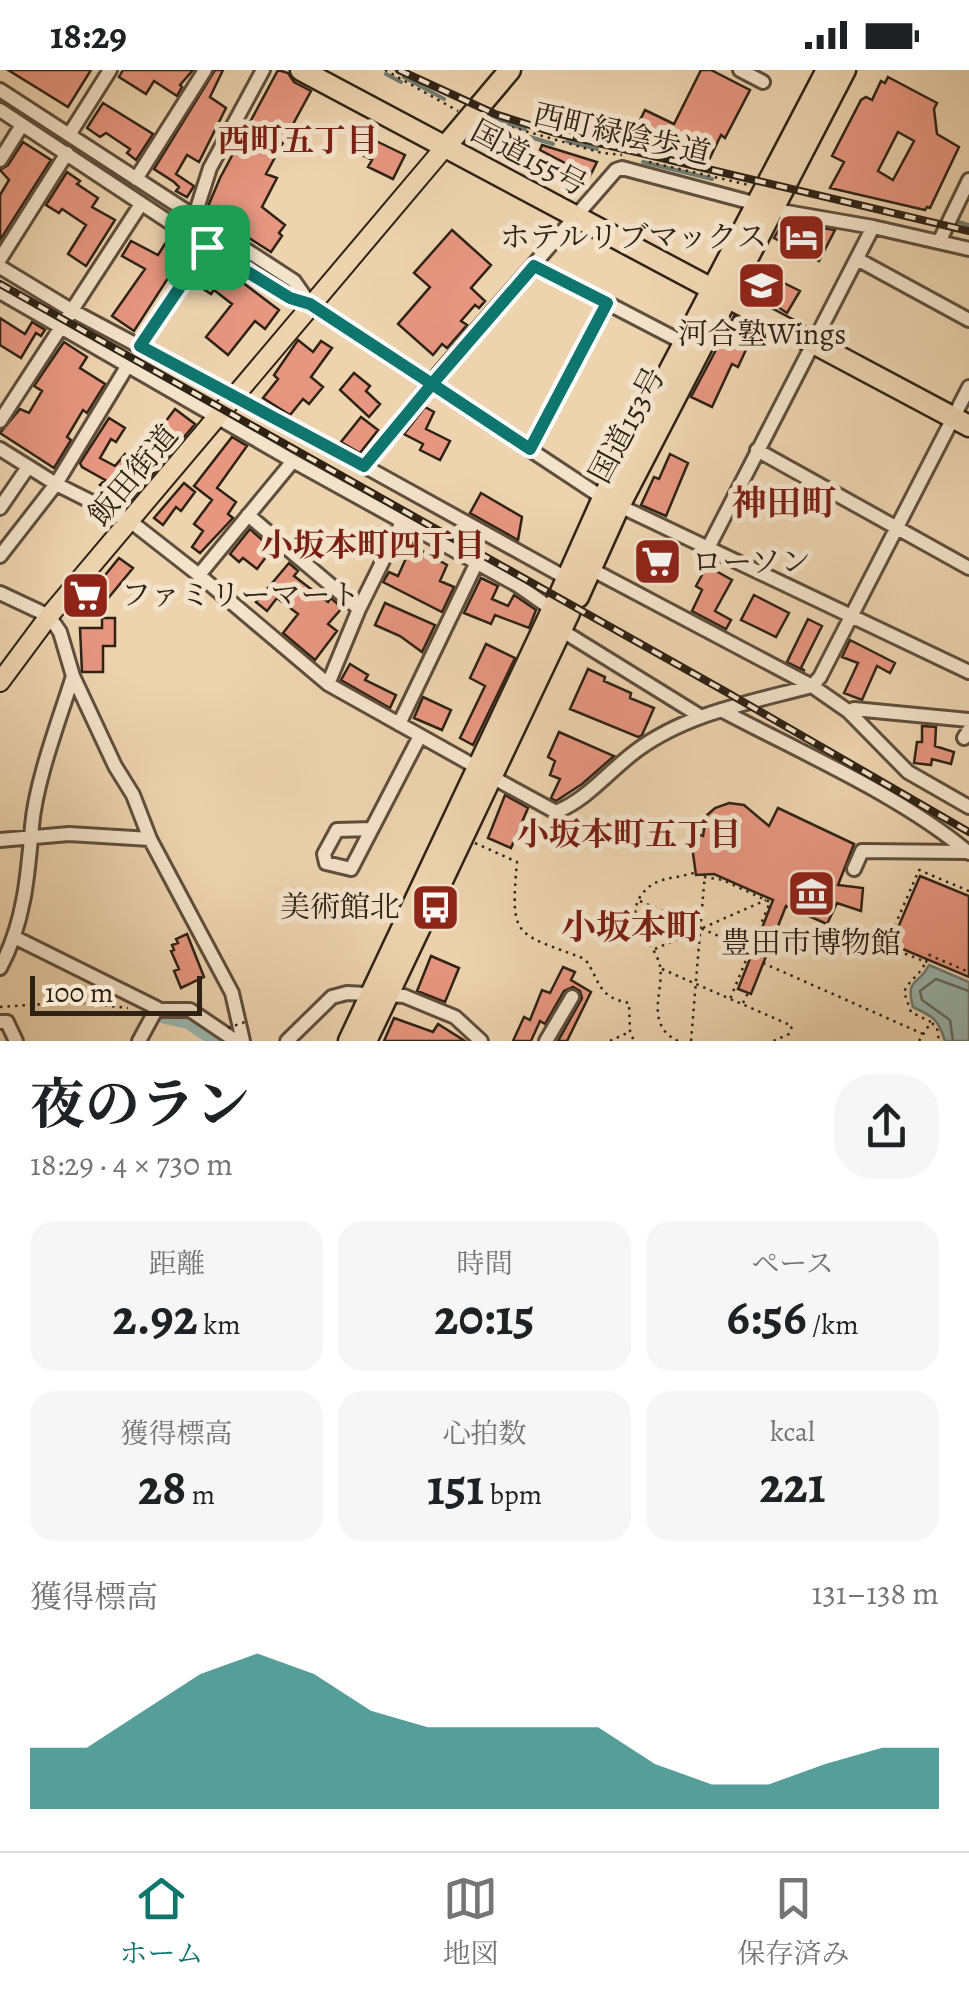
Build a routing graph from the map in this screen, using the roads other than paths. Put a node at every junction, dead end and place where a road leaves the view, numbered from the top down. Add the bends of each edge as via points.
1 (110, 70) edge
2 (205, 70) edge
3 (263, 70) edge
4 (302, 70) edge
5 (510, 70) edge
6 (740, 70) edge
7 (827, 70) edge
8 (844, 70) edge
9 (764, 82) dead end
10 (0, 90) edge
11 (0, 110) edge
12 (22, 125) junction
13 (69, 135) junction
14 (445, 147) junction
15 (67, 153) junction
16 (0, 160) edge
17 (136, 179) junction
18 (969, 180) edge
19 (761, 200) junction
20 (141, 204) junction
21 (575, 216) junction
22 (194, 218) junction
23 (873, 226) junction
24 (939, 242) junction
25 (207, 247) junction
26 (969, 250) edge
27 (1, 258) edge
28 (857, 259) junction
29 (534, 266) junction
30 (0, 292) edge
31 (719, 294) junction
32 (607, 303) junction
33 (310, 304) junction
34 (71, 310) junction
35 (969, 320) edge
36 (60, 327) junction
37 (812, 342) junction
38 (684, 343) junction
39 (140, 346) junction
40 (128, 364) junction
41 (432, 384) junction
42 (969, 387) edge
43 (236, 396) junction
44 (218, 416) junction
45 (0, 421) edge
46 (962, 422) edge
47 (0, 449) edge
48 (530, 449) junction
49 (757, 450) junction
50 (294, 461) junction
51 (364, 466) junction
52 (28, 467) junction
53 (56, 484) junction
54 (611, 502) junction
55 (0, 508) edge
56 (248, 515) junction
57 (130, 521) junction
58 (402, 522) junction
59 (896, 526) junction
60 (708, 548) junction
61 (0, 556) edge
62 (476, 564) junction
63 (589, 568) junction
64 (969, 568) edge
65 (199, 575) junction
66 (0, 593) edge
67 (563, 604) junction
68 (359, 608) junction
69 (851, 615) junction
70 (49, 616) junction
71 (969, 672) edge
72 (72, 676) junction
73 (0, 682) edge
74 (328, 684) junction
75 (812, 686) junction
76 (721, 710) junction
77 (849, 712) junction
78 (700, 716) junction
79 (969, 720) edge
80 (399, 724) junction
81 (420, 736) junction
82 (485, 772) junction
83 (969, 807) edge
84 (372, 829) dead end
85 (32, 835) junction
86 (150, 839) junction
87 (0, 840) edge
88 (968, 852) edge
89 (854, 869) dead end
90 (16, 938) junction
91 (0, 968) edge
92 (380, 995) junction
93 (572, 997) dead end
94 (156, 1009) junction
95 (0, 1022) edge
96 (236, 1037) edge
97 (16, 1041) edge
98 (139, 1041) edge
99 (287, 1041) edge
100 (349, 1041) edge
101 (366, 1041) edge
102 (481, 1041) edge
103 (546, 1041) edge

1 - 13 street
2 - 17 street
3 - 22 street via 210,168
4 - 14 highway, 国道155号
5 - 14 highway
6 - 9 street
7 - 19 highway, 国道153号
8 - 19 highway, 国道153号
10 - 13 street
11 - 12 street
12 - 15 street
12 - 16 street
13 - 17 street
14 - 21 highway, 国道155号
14 - 33 main road, 飯田街道
15 - 20 street
15 - 27 street
17 - 22 street
18 - 24 street
19 - 21 street via 622,168
19 - 23 street
19 - 31 highway, 国道153号
20 - 25 street
20 - 34 street
21 - 29 street
21 - 31 highway, 国道155号
22 - 33 street via 294,282
23 - 24 street
23 - 28 street
24 - 26 street
25 - 33 street
25 - 39 street
27 - 34 street
28 - 35 street
28 - 37 street
29 - 32 street
29 - 41 street
30 - 36 street
31 - 37 highway, 国道155号
31 - 38 highway, 国道153号
31 - 54 highway, 国道153号
32 - 38 street
32 - 48 street
33 - 41 street
33 - 43 main road, 飯田街道
34 - 36 street
34 - 39 street
36 - 40 street
36 - 45 street
37 - 46 highway, 国道155号
37 - 49 street
38 - 54 highway, 国道153号
39 - 43 street
40 - 44 street
40 - 53 street
41 - 48 street
41 - 51 street
42 - 46 street
43 - 44 main road, 飯田街道
43 - 51 street
44 - 50 street
44 - 57 main road, 飯田街道
46 - 59 street
47 - 52 street
48 - 54 street
49 - 59 street
49 - 60 street
50 - 56 street
50 - 58 street
51 - 67 street
52 - 53 street
52 - 55 street
53 - 57 street
53 - 61 street
54 - 60 street
54 - 63 highway, 国道153号
54 - 67 highway, 国道153号
56 - 65 street
56 - 68 street
57 - 65 street
57 - 70 main road, 飯田街道
58 - 62 street
58 - 68 street
59 - 64 street
59 - 69 street
60 - 69 street
62 - 67 street
62 - 80 street
63 - 67 highway, 国道153号
63 - 75 street
65 - 74 street
66 - 70 street
67 - 78 street
67 - 82 highway, 国道153号
68 - 74 street
69 - 71 street
69 - 75 street
70 - 72 street
70 - 73 main road, 飯田街道
72 - 85 street
72 - 86 street
74 - 80 street
75 - 76 street
75 - 77 street
76 - 78 street
76 - 88 street via 885,797
77 - 79 street
77 - 83 street via 908,772
78 - 82 street via 638,750 556,812
80 - 81 street
81 - 82 street
81 - 84 street
82 - 92 highway, 国道153号
85 - 86 street
85 - 87 street
85 - 90 street
86 - 96 street via 232,993
88 - 89 street via 862,851
90 - 91 street
90 - 94 street
92 - 99 street via 332,997
92 - 100 highway, 国道153号
92 - 101 highway, 国道153号
92 - 102 street via 444,1011
93 - 103 street
94 - 96 street via 190,1010
94 - 98 street
95 - 97 street via 7,1022

